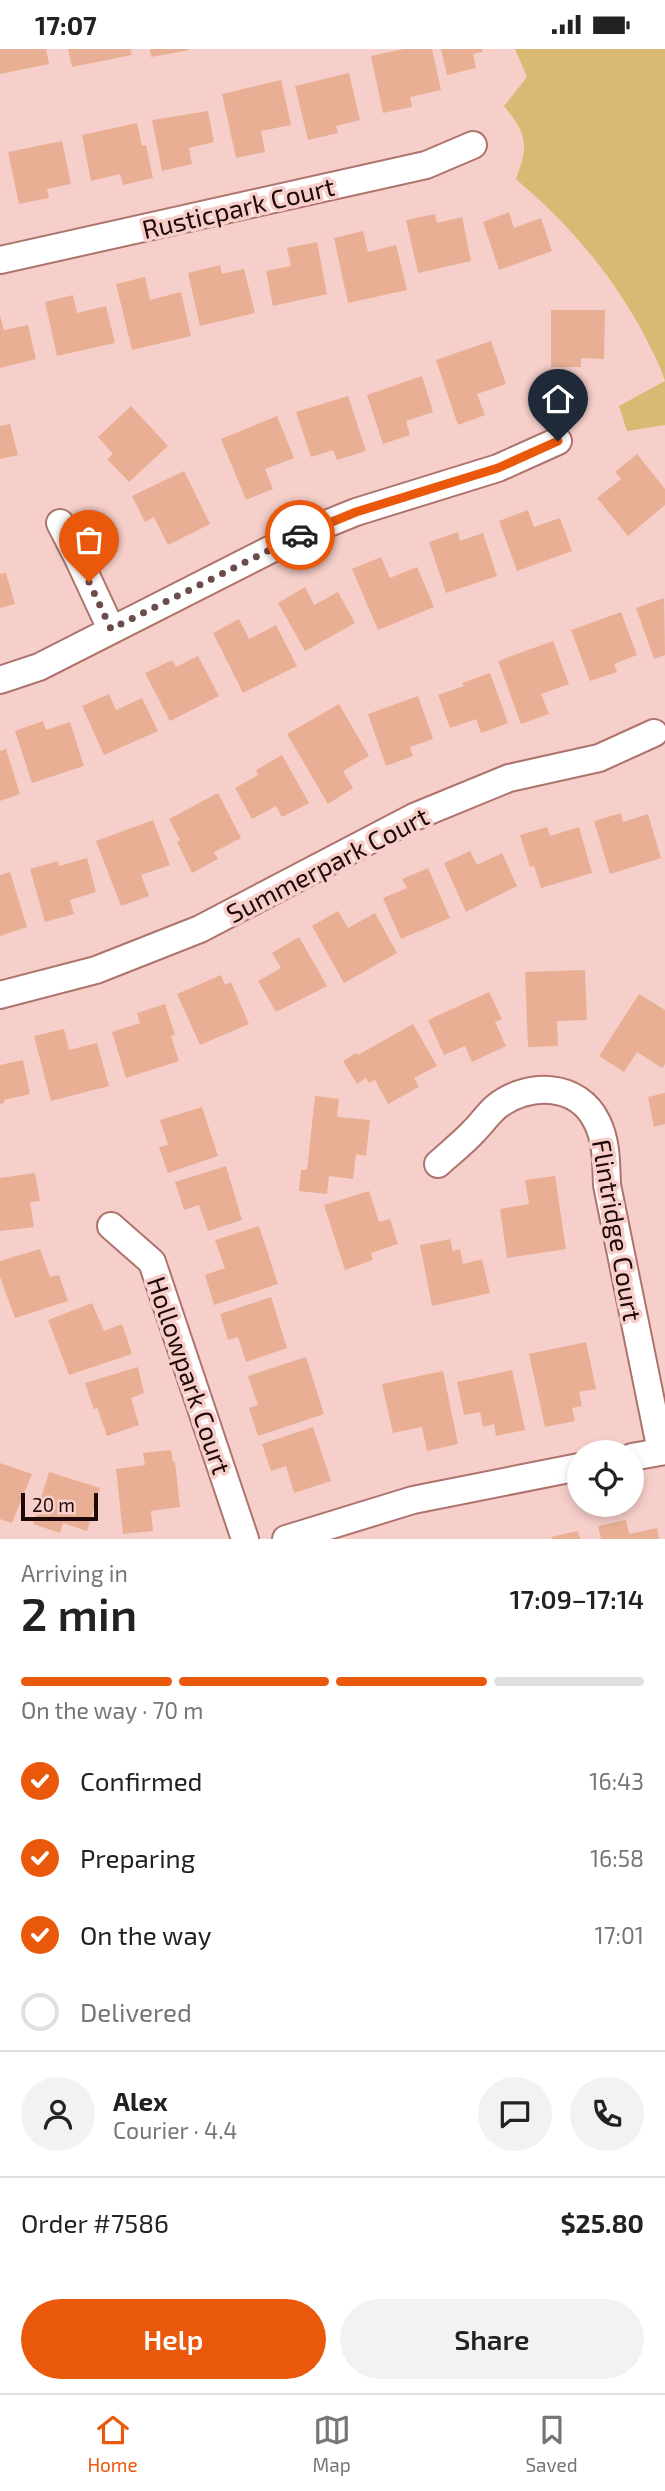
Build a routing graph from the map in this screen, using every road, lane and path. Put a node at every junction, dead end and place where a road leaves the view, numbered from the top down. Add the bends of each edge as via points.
1 (473, 145) dead end
2 (0, 260) edge
3 (558, 441) dead end
4 (60, 523) dead end
5 (111, 629) junction
6 (0, 680) edge
7 (654, 733) dead end
8 (0, 995) edge
9 (438, 1164) dead end
10 (111, 1226) dead end
11 (663, 1451) edge
12 (644, 1455) edge
13 (567, 1469) edge
14 (245, 1539) edge
15 (286, 1539) edge

1 - 2 street, Rusticpark Court via 426,165
3 - 5 street via 498,468 356,512 299,535
4 - 5 street
5 - 6 street via 40,667
7 - 8 street, Summerpark Court via 599,758 509,778 414,817 187,934 96,970
9 - 11 street, Flintridge Court via 496,1107 523,1094 558,1090 576,1098 593,1114 606,1154 607,1185
10 - 14 street, Hollowpark Court via 152,1262
11 - 12 street
13 - 15 street via 413,1500

